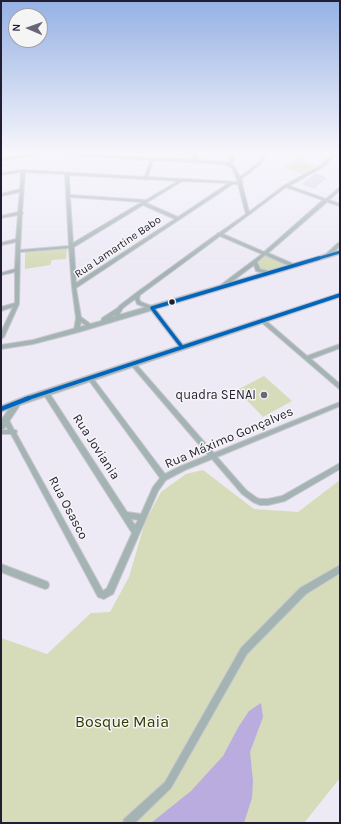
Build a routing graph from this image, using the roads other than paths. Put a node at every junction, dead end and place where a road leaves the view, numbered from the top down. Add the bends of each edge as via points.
1 (20, 190) edge
2 (22, 190) edge
3 (68, 190) edge
4 (164, 190) edge
5 (220, 190) edge
6 (242, 190) edge
7 (280, 190) edge
8 (299, 190) edge
9 (337, 190) edge
10 (1, 195) edge
11 (69, 196) junction
12 (327, 200) junction
13 (144, 202) junction
14 (340, 205) edge
15 (21, 213) junction
16 (247, 214) junction
17 (1, 217) edge
18 (177, 218) junction
19 (219, 234) junction
20 (18, 240) junction
21 (1, 244) edge
22 (340, 244) edge
23 (72, 245) junction
24 (18, 251) junction
25 (340, 252) edge
26 (265, 253) junction
27 (328, 256) junction
28 (255, 262) junction
29 (294, 266) junction
30 (17, 270) junction
31 (271, 273) junction
32 (1, 274) edge
33 (74, 287) junction
34 (220, 288) junction
35 (138, 294) junction
36 (340, 295) edge
37 (17, 304) junction
38 (152, 308) junction
39 (1, 309) edge
40 (118, 310) junction
41 (79, 318) junction
42 (118, 318) junction
43 (262, 320) junction
44 (98, 324) junction
45 (90, 326) junction
46 (77, 330) junction
47 (1, 337) edge
48 (340, 346) edge
49 (1, 347) edge
50 (182, 347) junction
51 (307, 358) junction
52 (134, 364) junction
53 (90, 378) junction
54 (340, 387) edge
55 (46, 392) junction
56 (17, 402) junction
57 (340, 404) edge
58 (1, 406) edge
59 (1, 409) edge
60 (6, 420) junction
61 (1, 427) edge
62 (1, 432) edge
63 (14, 432) junction
64 (214, 456) junction
65 (340, 466) edge
66 (164, 478) junction
67 (125, 515) junction
68 (141, 517) junction
69 (135, 531) junction
70 (1, 568) edge
71 (340, 569) edge
72 (45, 585) dead end
73 (101, 594) joint
74 (128, 823) edge

1 - 10 street
2 - 15 street
3 - 11 street
4 - 13 street
5 - 18 street, Rua Lamartine Babo
6 - 16 street
7 - 16 street
8 - 12 street
9 - 12 street
11 - 13 street
11 - 23 street
12 - 14 street
12 - 26 street
13 - 18 street
13 - 23 street
15 - 17 street
15 - 20 street
16 - 19 street
18 - 33 street, Rua Lamartine Babo
19 - 26 street
19 - 35 street
20 - 21 street
20 - 24 street
22 - 27 street
23 - 24 street via 65,248
23 - 33 street
24 - 30 street
25 - 27 street
26 - 28 street
26 - 29 street
27 - 29 street
28 - 31 street via 258,270
28 - 34 street
29 - 31 street
30 - 32 street
30 - 37 street
31 - 34 street
33 - 41 street
34 - 38 street
35 - 38 street via 139,304
35 - 40 street
36 - 43 street
37 - 39 street
37 - 47 street
38 - 42 street
38 - 50 street
40 - 42 street
40 - 44 street
41 - 45 street
41 - 46 street
42 - 44 street
43 - 50 street
43 - 51 street
44 - 45 street
45 - 46 street
46 - 49 street via 33,342
48 - 51 street
50 - 52 street
51 - 54 street
52 - 53 street
52 - 64 street
53 - 55 street
53 - 66 street
55 - 56 street
55 - 67 street, Rua Joviania
56 - 58 street
56 - 59 street
56 - 60 street
57 - 64 street, Rua Máximo Gonçalves
60 - 61 street
60 - 63 street, Rua Osasco
62 - 63 street
63 - 73 street, Rua Osasco
64 - 65 street via 244,492 260,502 282,499
64 - 66 street, Rua Máximo Gonçalves
66 - 68 street, Rua Máximo Gonçalves via 155,489
67 - 68 street
67 - 69 street, Rua Joviania
68 - 69 street, Rua Máximo Gonçalves
69 - 73 street, Rua Máximo Gonçalves via 110,591
70 - 72 street
71 - 74 street via 303,591 244,650 168,785

